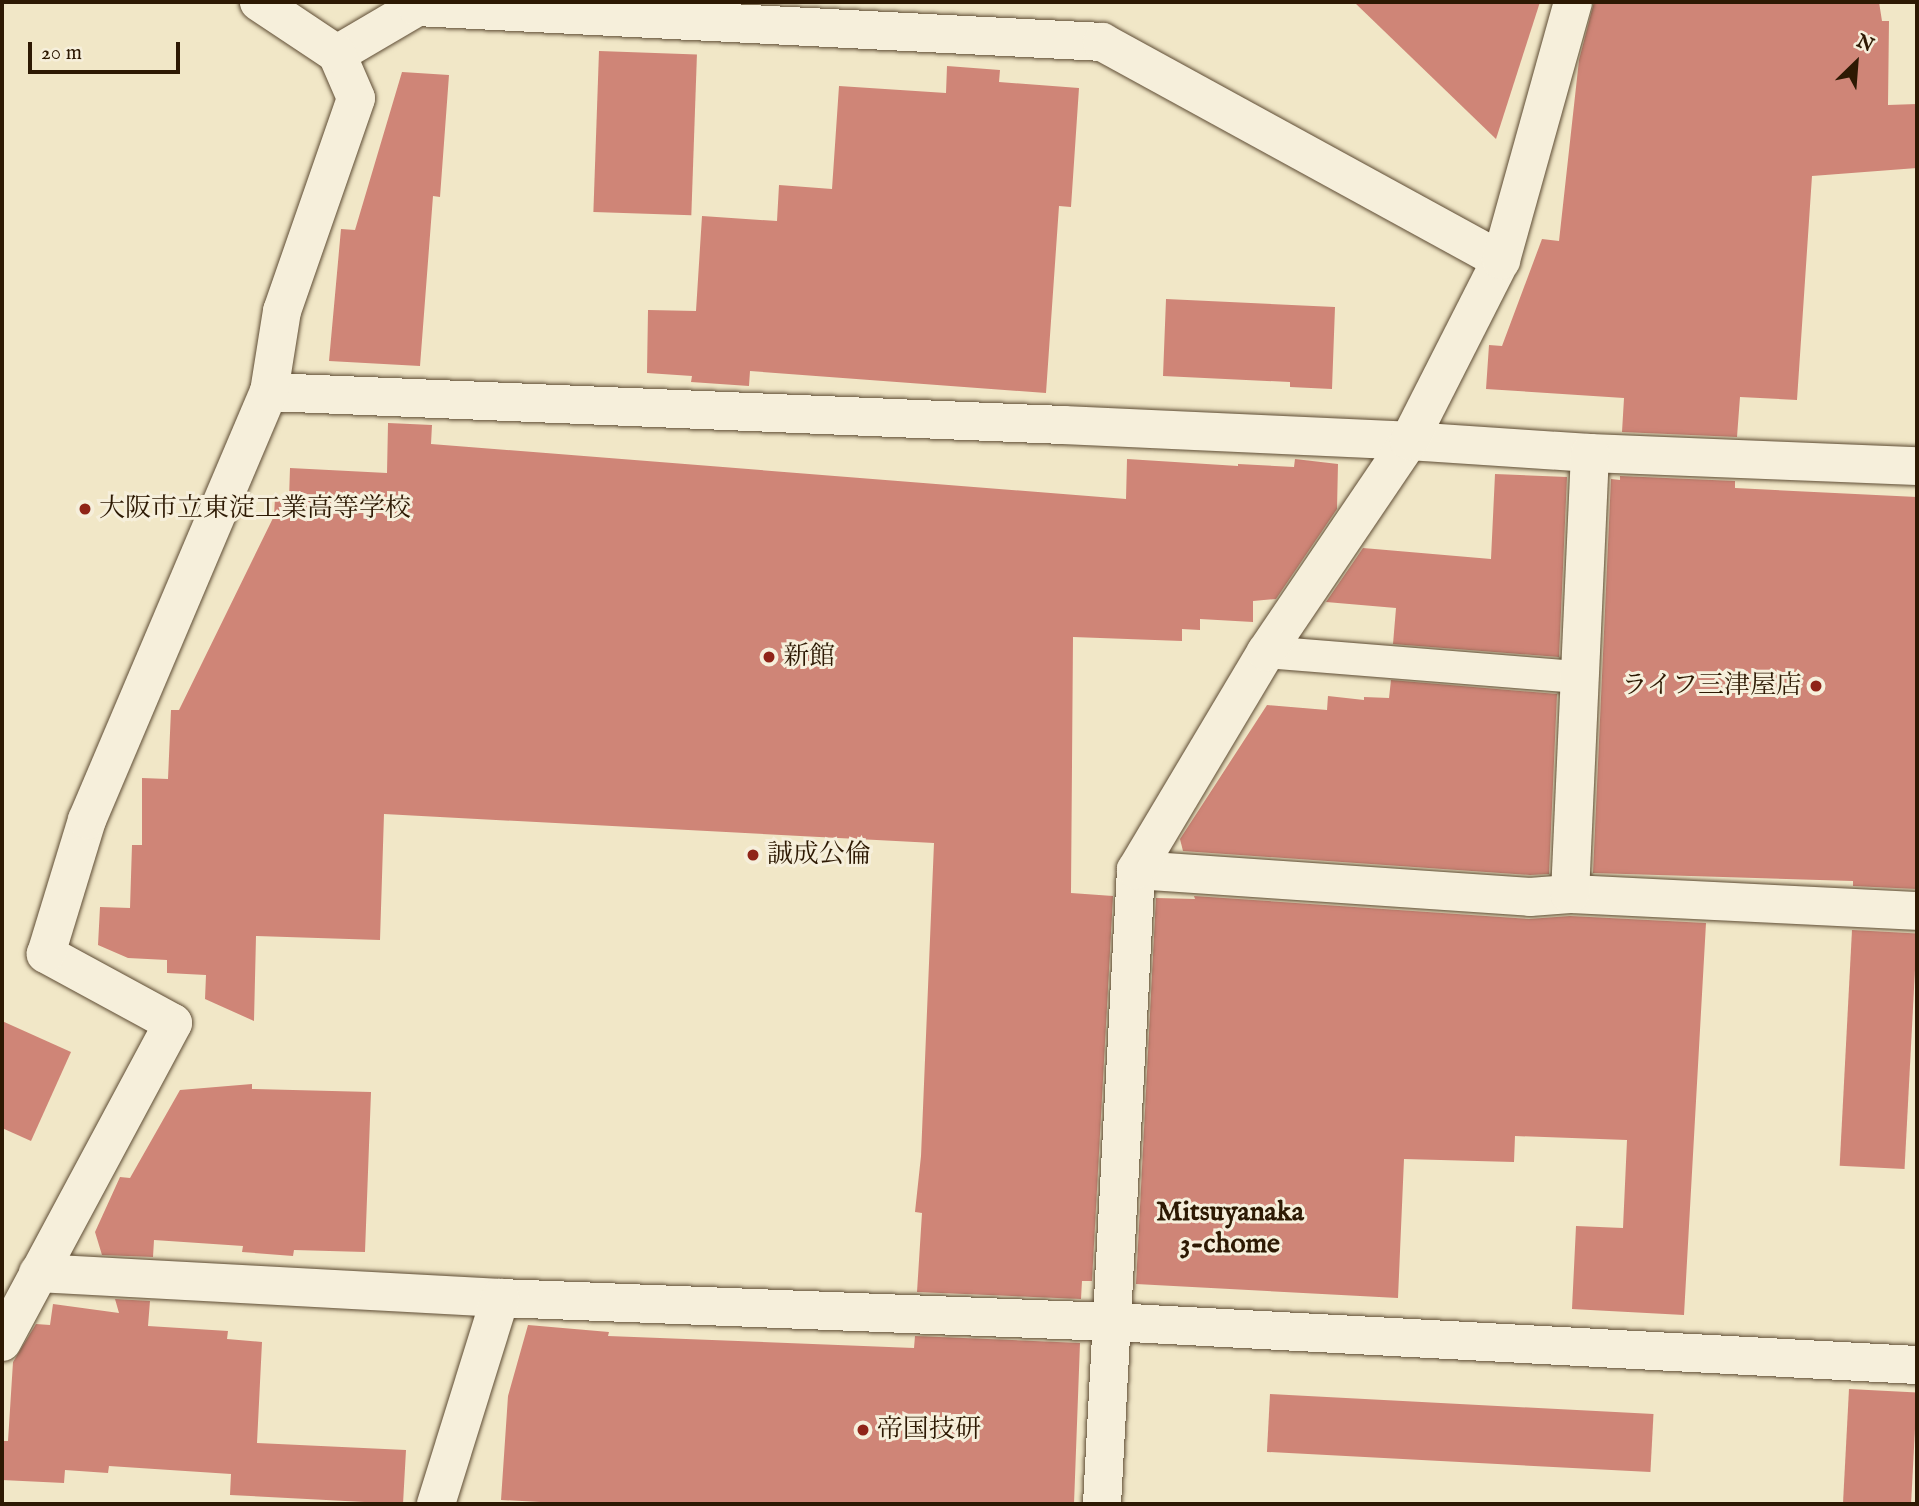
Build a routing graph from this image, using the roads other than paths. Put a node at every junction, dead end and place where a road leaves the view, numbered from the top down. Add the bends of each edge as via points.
1 (259, 2) edge
2 (1573, 2) edge
3 (337, 54) junction
4 (1501, 260) junction
5 (269, 392) junction
6 (1409, 441) junction
7 (1590, 453) junction
8 (1917, 466) edge
9 (1266, 652) junction
10 (1578, 677) junction
11 (1136, 870) junction
12 (1570, 894) junction
13 (1917, 911) edge
14 (38, 1273) junction
15 (500, 1298) junction
16 (1112, 1322) junction
17 (2, 1342) edge
18 (1917, 1365) edge
19 (436, 1504) edge
20 (1102, 1504) edge

1 - 3 street
2 - 4 street
3 - 4 street via 416,7 1102,42
3 - 5 street via 356,97 282,311
4 - 6 street
5 - 6 street
5 - 14 street via 87,820 46,954 173,1023
6 - 7 street
6 - 9 street
7 - 8 street
7 - 10 street
9 - 10 street
9 - 11 street
10 - 12 street
11 - 12 street via 1530,897
11 - 16 street
12 - 13 street
14 - 15 street
14 - 17 street
15 - 16 street
15 - 19 street
16 - 18 street
16 - 20 street

